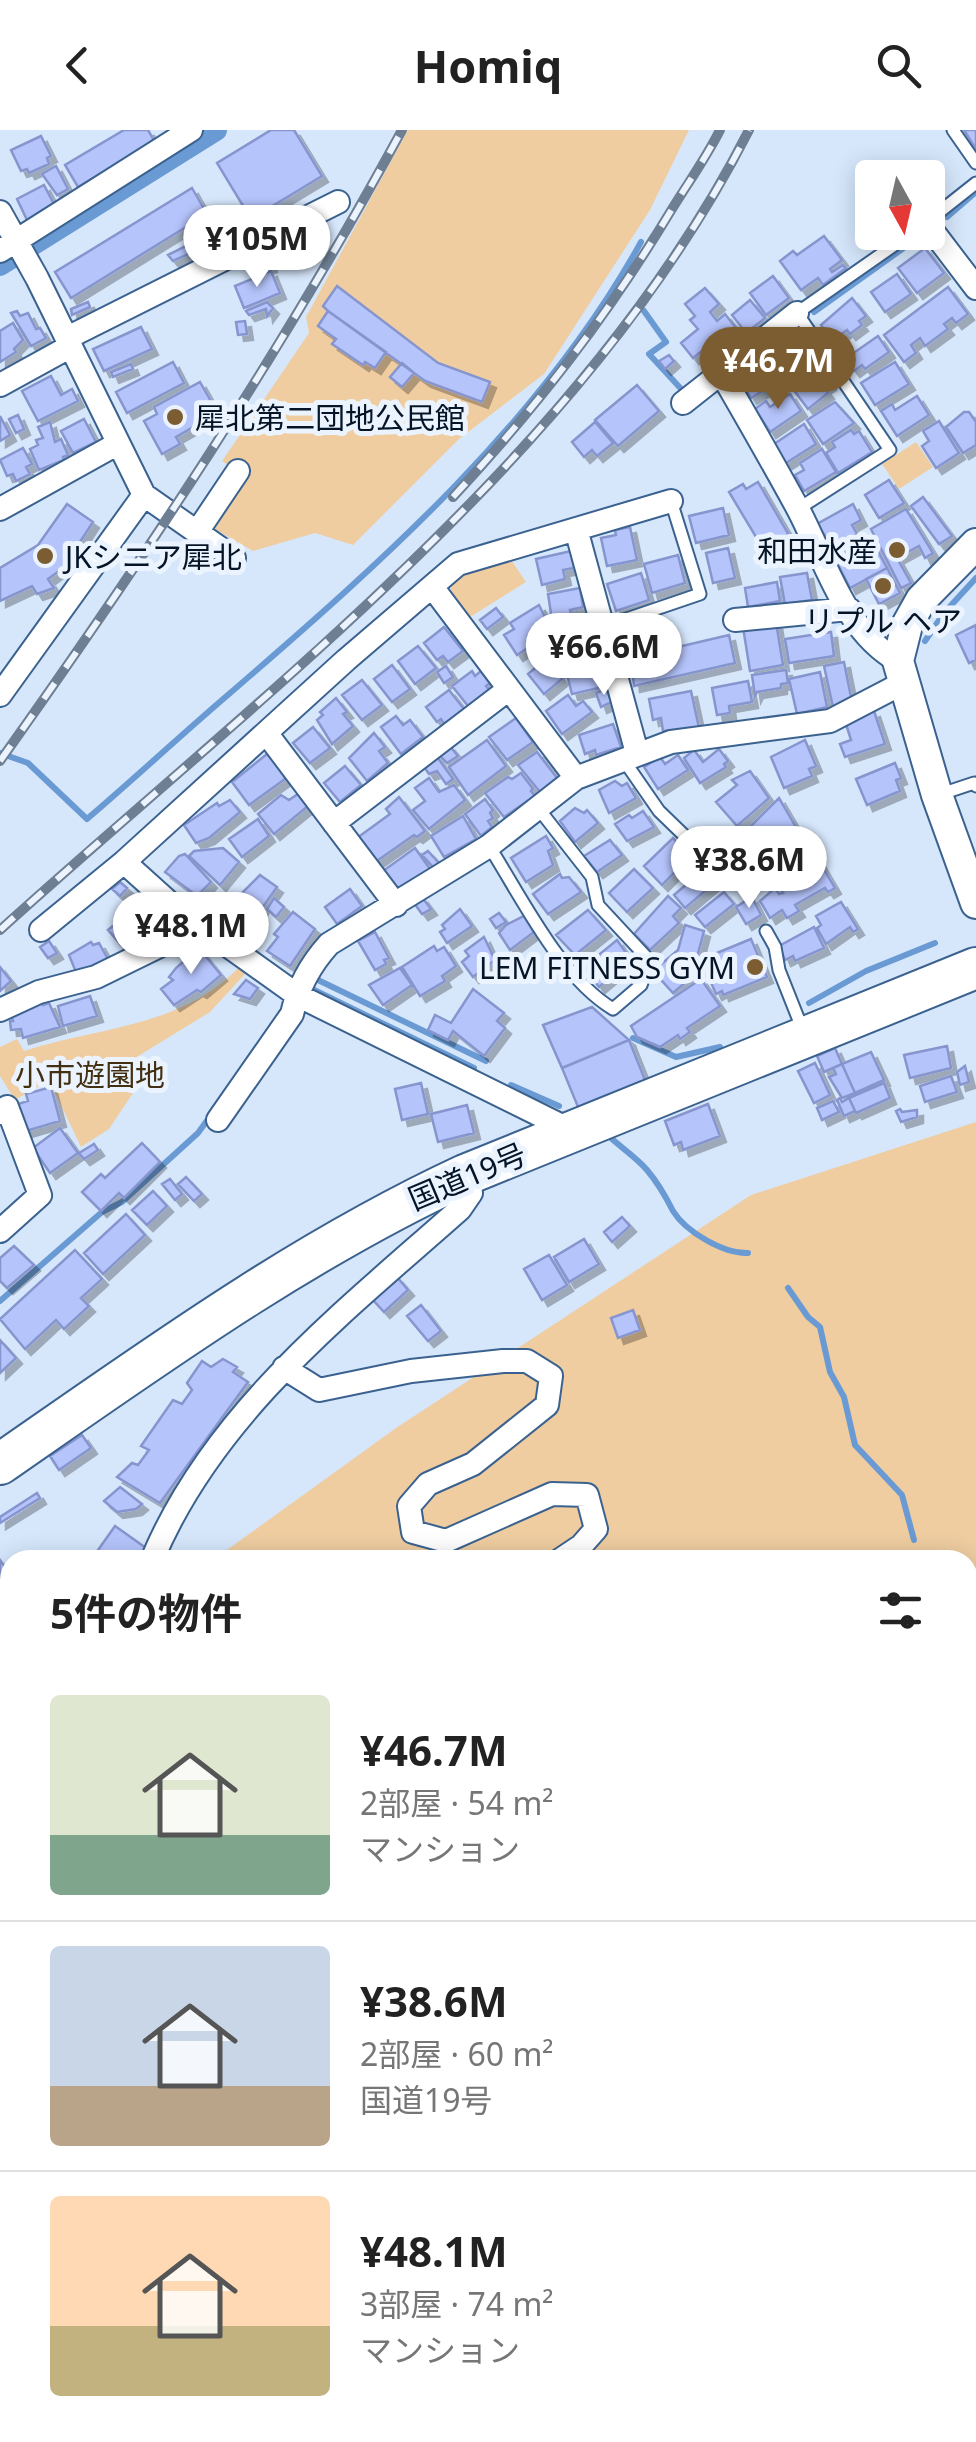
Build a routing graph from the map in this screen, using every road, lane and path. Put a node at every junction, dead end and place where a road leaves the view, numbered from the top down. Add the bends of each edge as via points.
1 (191, 130) edge
2 (953, 130) edge
3 (976, 163) edge
4 (976, 183) edge
5 (338, 202) dead end
6 (945, 209) edge
7 (0, 212) edge
8 (8, 245) edge
9 (945, 246) edge
10 (888, 250) edge
11 (976, 288) edge
12 (798, 314) junction
13 (69, 342) junction
14 (720, 371) junction
15 (0, 385) edge
16 (683, 403) dead end
17 (117, 444) junction
18 (238, 471) dead end
19 (144, 495) junction
20 (671, 502) joint
21 (0, 509) edge
22 (798, 509) junction
23 (576, 530) junction
24 (197, 532) junction
25 (976, 544) edge
26 (234, 558) dead end
27 (433, 588) junction
28 (849, 610) junction
29 (735, 620) dead end
30 (603, 627) junction
31 (901, 672) junction
32 (509, 688) junction
33 (0, 695) edge
34 (266, 734) junction
35 (630, 756) junction
36 (576, 778) junction
37 (976, 786) edge
38 (937, 795) junction
39 (538, 808) junction
40 (334, 823) junction
41 (489, 846) junction
42 (124, 862) junction
43 (724, 875) dead end
44 (976, 903) edge
45 (396, 904) junction
46 (200, 926) junction
47 (42, 930) dead end
48 (766, 931) dead end
49 (976, 968) edge
50 (300, 987) junction
51 (0, 1010) edge
52 (806, 1037) junction
53 (0, 1112) edge
54 (218, 1120) dead end
55 (572, 1131) junction
56 (465, 1175) junction
57 (0, 1231) edge
58 (284, 1368) junction
59 (0, 1464) edge
60 (156, 1550) edge
61 (575, 1550) edge

1 - 8 street
2 - 3 lane
4 - 6 lane
5 - 13 street
7 - 8 street
8 - 13 street via 37,278
9 - 11 street
10 - 12 lane
12 - 14 street
12 - 22 lane via 890,450
13 - 15 street
13 - 17 street
14 - 16 street
14 - 22 street
17 - 19 street
17 - 21 street
18 - 24 street
19 - 24 street
19 - 33 street
20 - 23 street
20 - 30 lane via 700,594
22 - 28 street
23 - 27 street via 458,564
23 - 30 street
24 - 26 street
25 - 31 main road via 921,600 907,625
27 - 32 street
27 - 34 street
28 - 29 street
28 - 31 street
30 - 35 street
31 - 35 street via 830,721 671,742
31 - 38 main road
32 - 36 street
32 - 40 street
34 - 40 street
34 - 42 street
35 - 36 street
35 - 43 lane via 660,811
36 - 39 street
37 - 38 lane
38 - 44 main road
39 - 41 street
39 - 41 lane via 592,877 598,906 650,961 641,985 613,1009 552,946
40 - 45 street
41 - 45 street
42 - 46 street
42 - 47 street
45 - 50 street via 328,944
46 - 50 street
46 - 51 street via 96,977
48 - 52 lane
49 - 52 highway, 国道19号
50 - 54 street via 292,1014
50 - 55 street
52 - 55 highway, 国道19号
53 - 57 street via 7,1107 40,1195
55 - 56 highway, 国道19号
56 - 58 street via 470,1193 460,1209
56 - 59 highway, 国道19号 via 397,1206 243,1297
58 - 60 street via 201,1468
58 - 61 street via 319,1390 503,1361 540,1366 551,1376 547,1405 473,1464 428,1484 409,1506 412,1532 446,1541 552,1494 587,1495 596,1529

